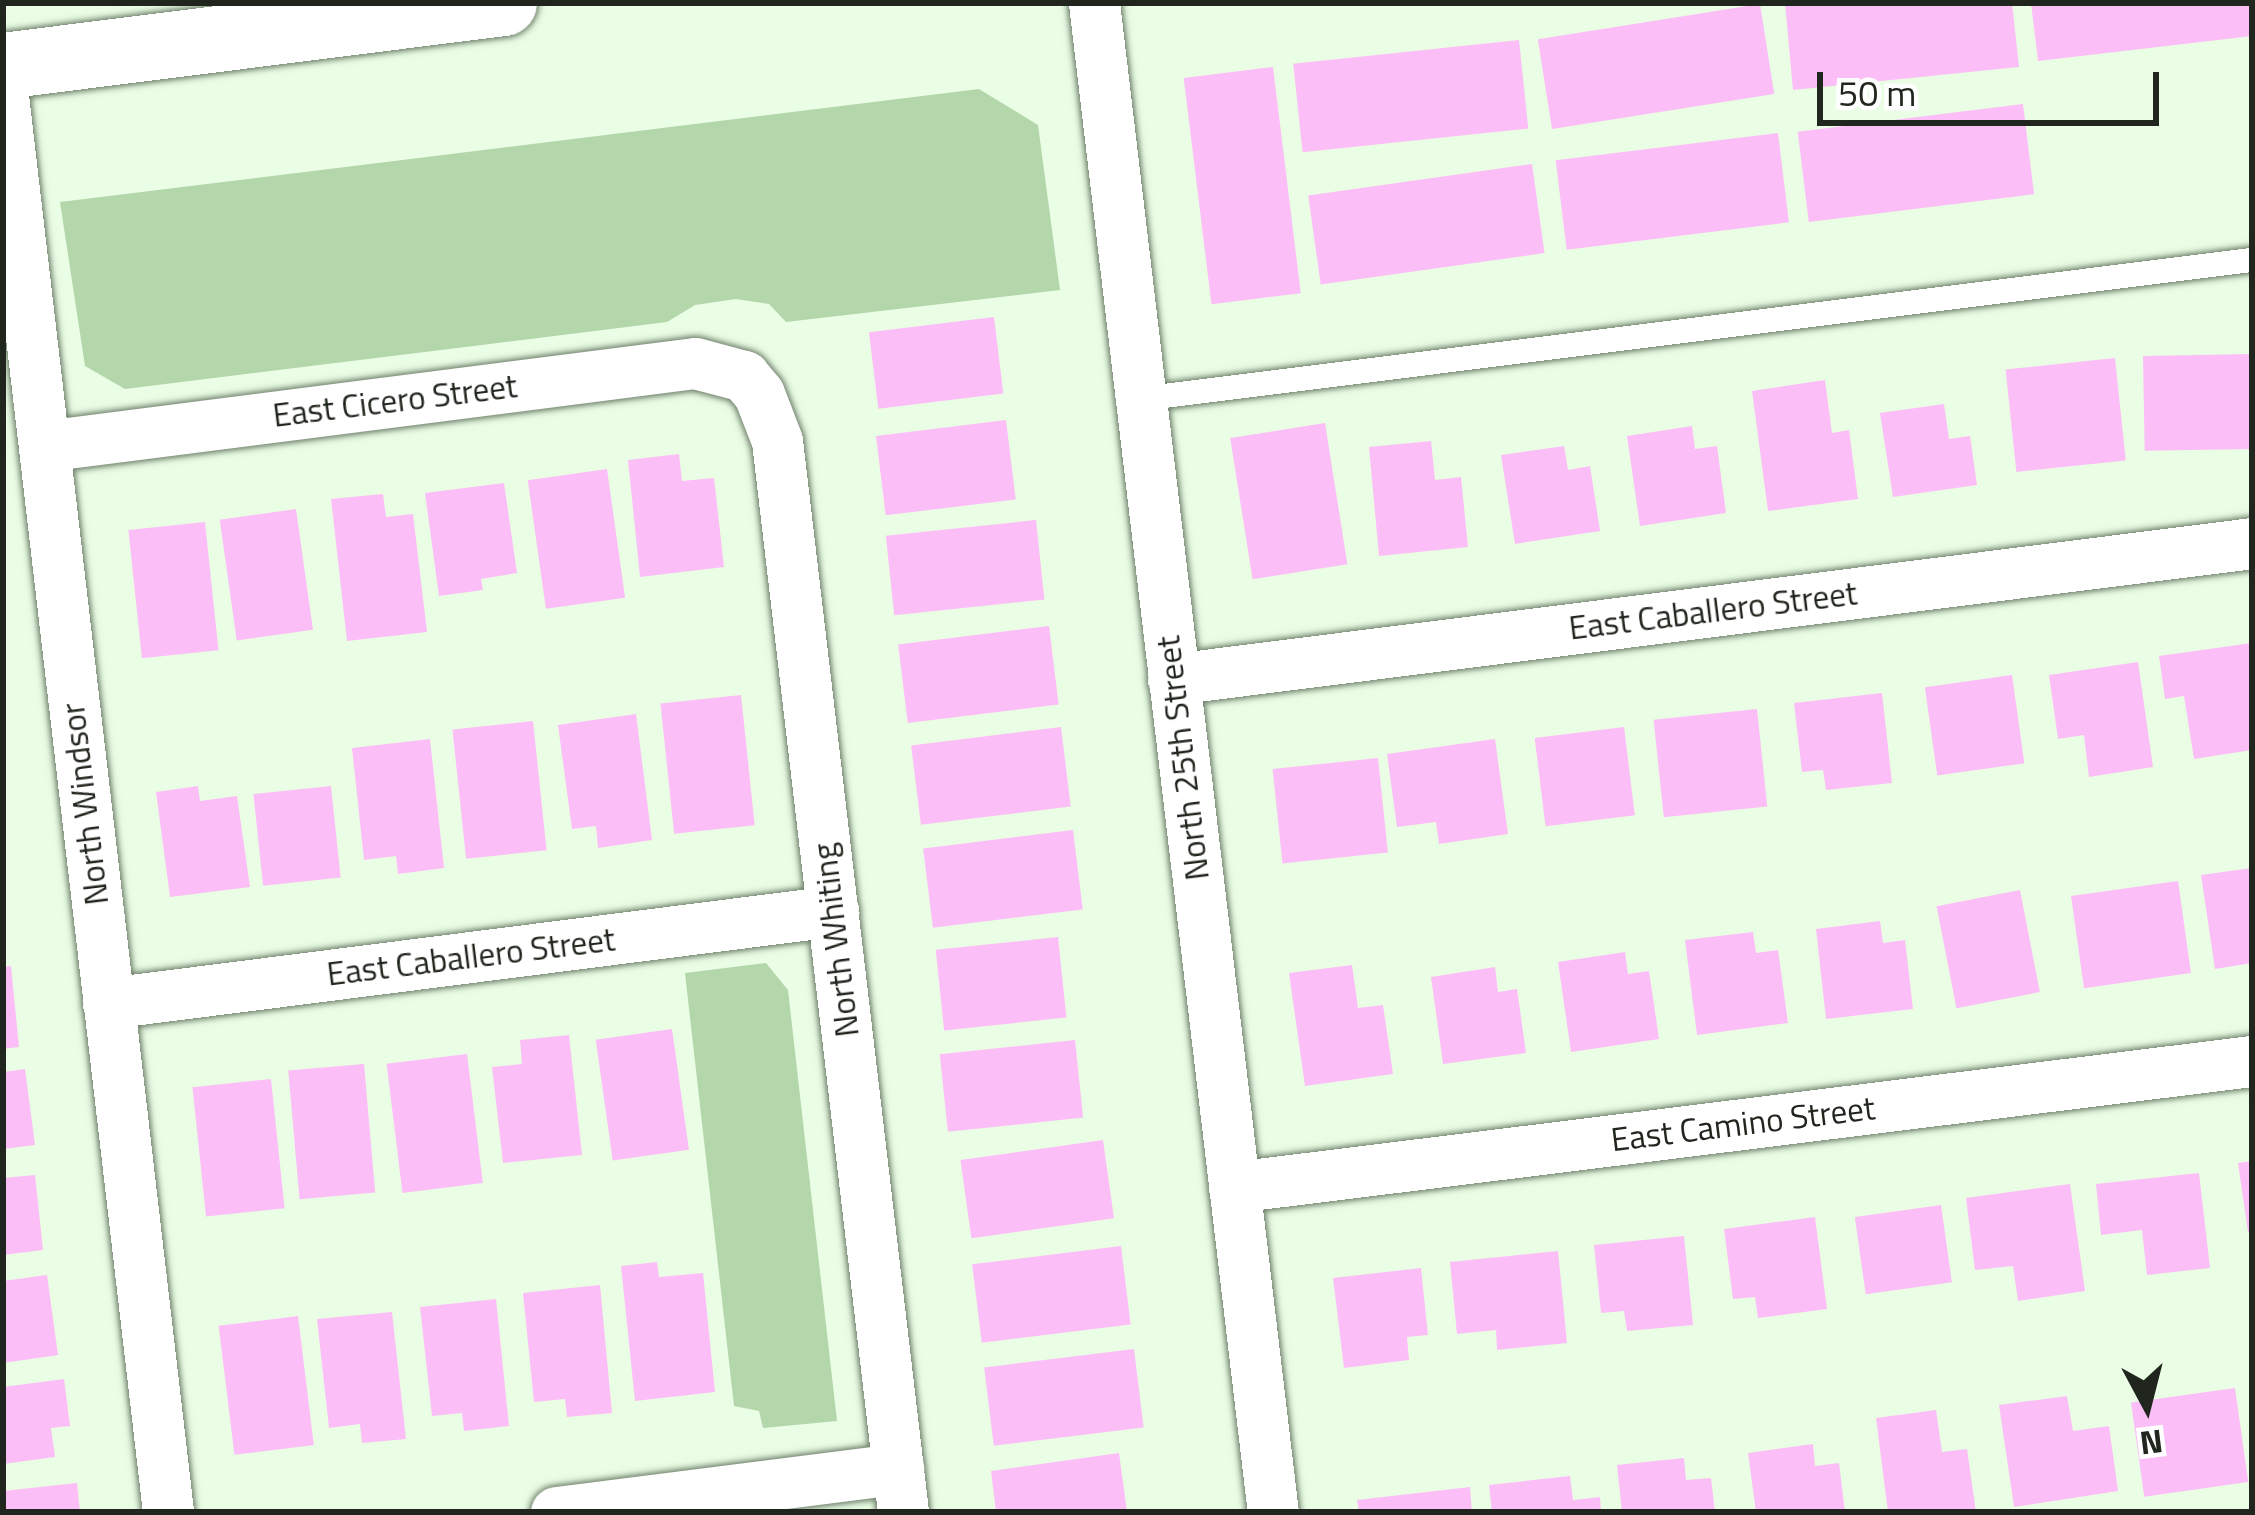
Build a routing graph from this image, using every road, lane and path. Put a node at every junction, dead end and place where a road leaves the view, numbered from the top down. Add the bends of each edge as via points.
1 (504, 3) edge
2 (1094, 3) edge
3 (3, 65) edge
4 (3, 96) edge
5 (2252, 260) edge
6 (744, 376) joint
7 (1140, 399) junction
8 (44, 446) junction
9 (2252, 543) edge
10 (1173, 679) junction
11 (833, 910) junction
12 (109, 1003) junction
13 (2252, 1061) edge
14 (1234, 1187) junction
15 (900, 1491) edge
16 (168, 1512) edge
17 (556, 1512) edge
18 (1273, 1512) edge

1 - 3 main road
2 - 7 street, North 25th Street
4 - 8 street, North Windsor
5 - 7 lane
6 - 8 street, East Cicero Street via 673,365
6 - 11 street, North Whiting via 776,441
7 - 10 street, North 25th Street
8 - 12 street, North Windsor
9 - 10 street, East Caballero Street
10 - 14 street, North 25th Street
11 - 12 street, East Caballero Street
11 - 15 street, North Whiting
12 - 16 street, North Windsor
13 - 14 street, East Camino Street
14 - 18 street, North 25th Street
15 - 17 street

